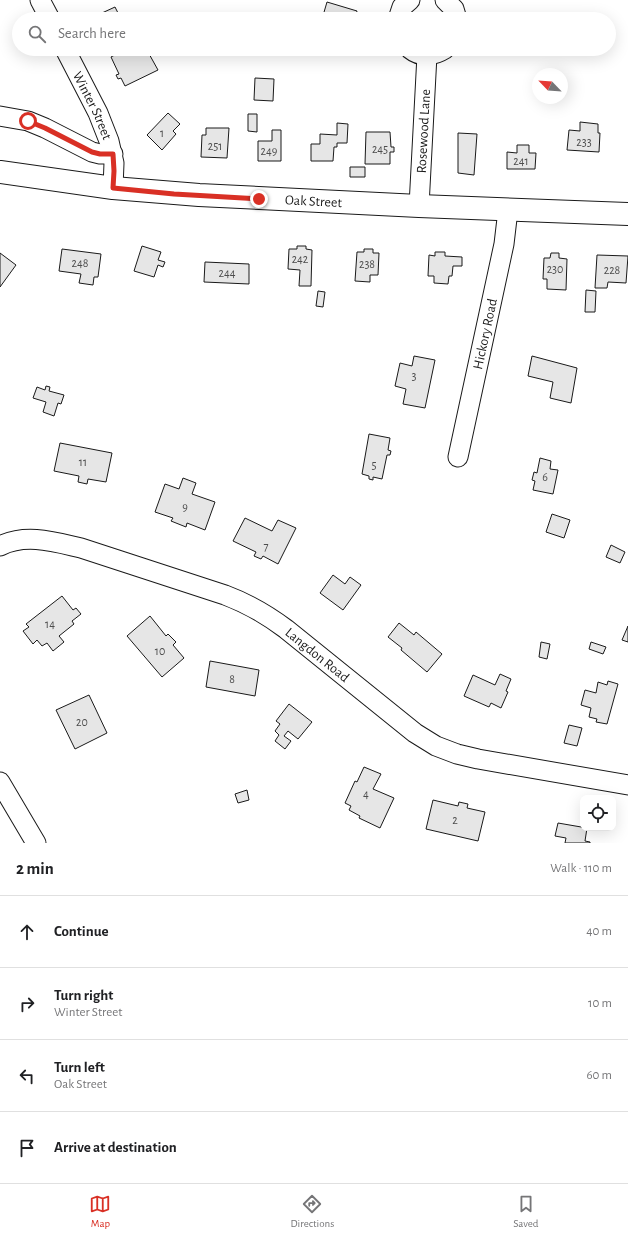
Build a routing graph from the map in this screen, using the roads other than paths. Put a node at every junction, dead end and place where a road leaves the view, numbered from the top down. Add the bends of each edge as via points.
1 (40, 0) edge
2 (410, 0) edge
3 (445, 0) edge
4 (46, 12) edge
5 (400, 12) edge
6 (455, 12) edge
7 (69, 56) edge
8 (418, 56) edge
9 (0, 116) edge
10 (113, 154) junction
11 (0, 172) edge
12 (113, 188) junction
13 (419, 206) junction
14 (508, 210) junction
15 (628, 214) edge
16 (458, 457) dead end
17 (0, 546) edge
18 (0, 782) edge
19 (628, 785) edge
20 (36, 843) edge

1 - 4 street
2 - 5 street
3 - 6 street
7 - 10 street, Winter Street via 98,113
8 - 13 street, Rosewood Lane
9 - 10 street via 28,121 92,152
10 - 12 street, Winter Street
11 - 12 main road, Oak Street
12 - 13 main road, Oak Street via 259,199
13 - 14 main road, Oak Street
14 - 15 main road, Oak Street
14 - 16 street, Hickory Road via 504,244
17 - 19 street, Langdon Road via 25,539 61,543 236,599 267,615 415,733 436,746 478,760
18 - 20 street

